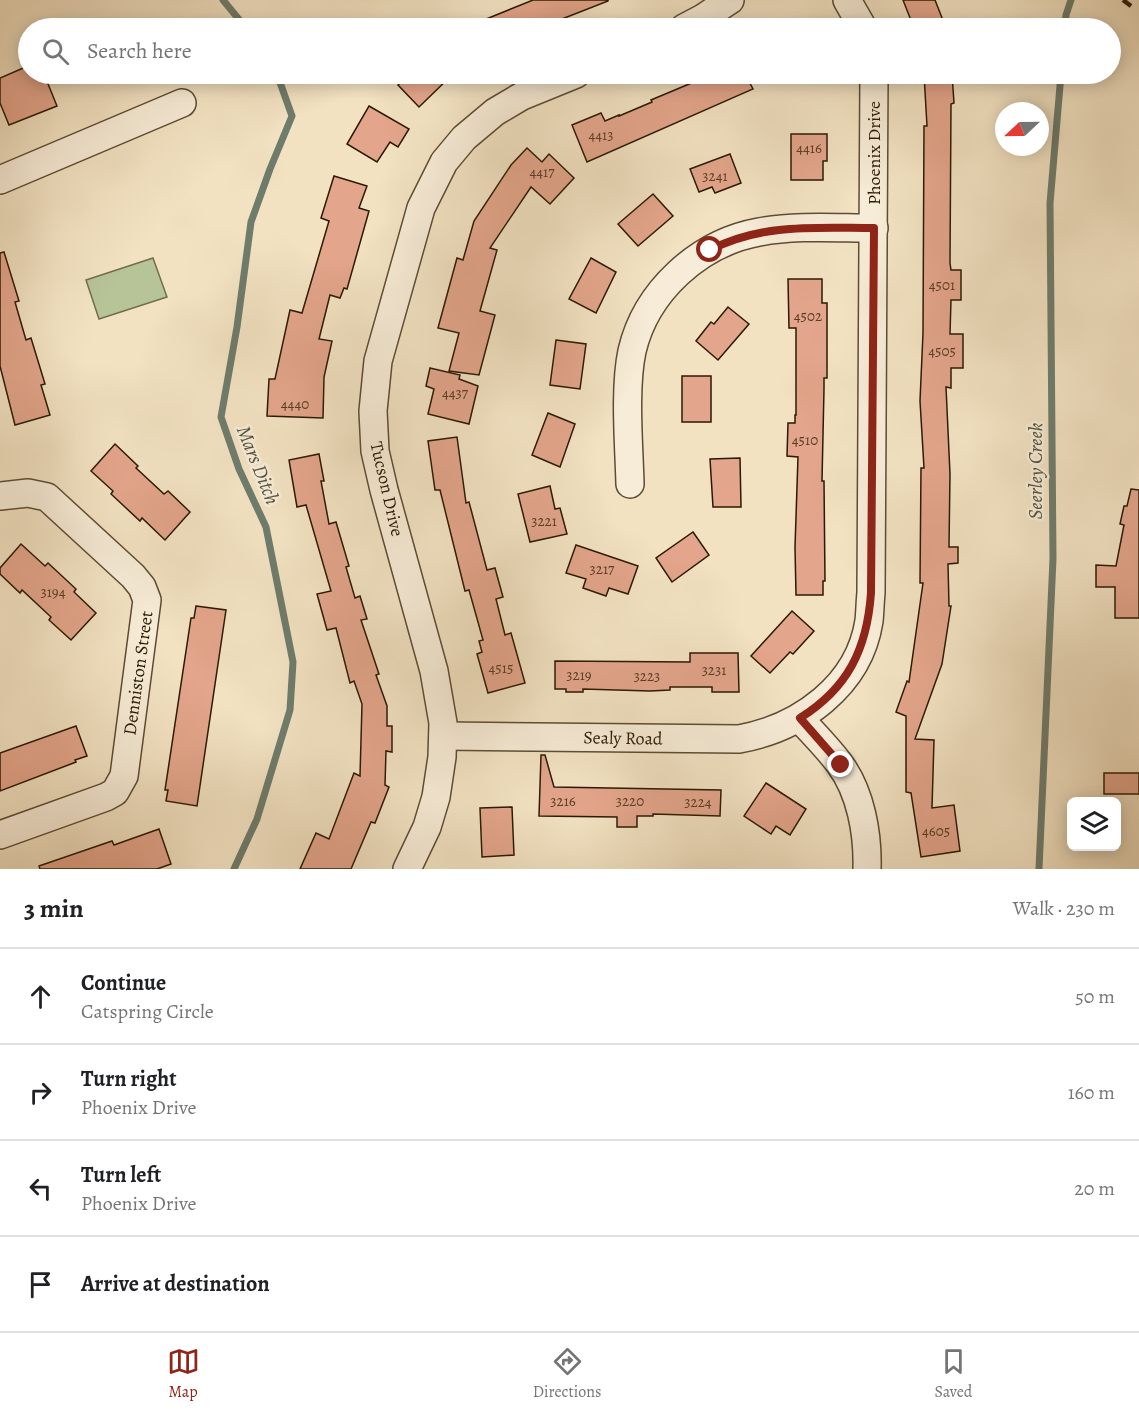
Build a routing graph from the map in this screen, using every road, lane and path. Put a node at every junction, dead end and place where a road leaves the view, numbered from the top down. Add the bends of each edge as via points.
1 (730, 0) edge
2 (847, 0) edge
3 (703, 18) edge
4 (857, 18) edge
5 (551, 84) edge
6 (874, 84) edge
7 (182, 103) dead end
8 (0, 180) edge
9 (874, 228) junction
10 (630, 484) dead end
11 (0, 496) edge
12 (800, 718) junction
13 (443, 736) junction
14 (0, 835) edge
15 (407, 869) edge
16 (867, 869) edge

1 - 3 street
2 - 4 street
5 - 13 street, Tucson Drive via 495,112 464,138 444,162 421,208 378,361 373,411 375,451 434,671
6 - 9 street, Phoenix Drive
7 - 8 street
9 - 10 street via 788,229 747,234 710,250 670,281 647,314 632,351
9 - 12 street, Phoenix Drive via 869,622 860,651 844,677 825,699
11 - 14 street, Denniston Street via 27,493 47,498 133,576 145,592 147,610 124,776 114,792
12 - 13 street, Sealy Road via 739,739
12 - 16 street via 841,765 853,787 867,840
13 - 15 street, Tucson Drive via 436,797

